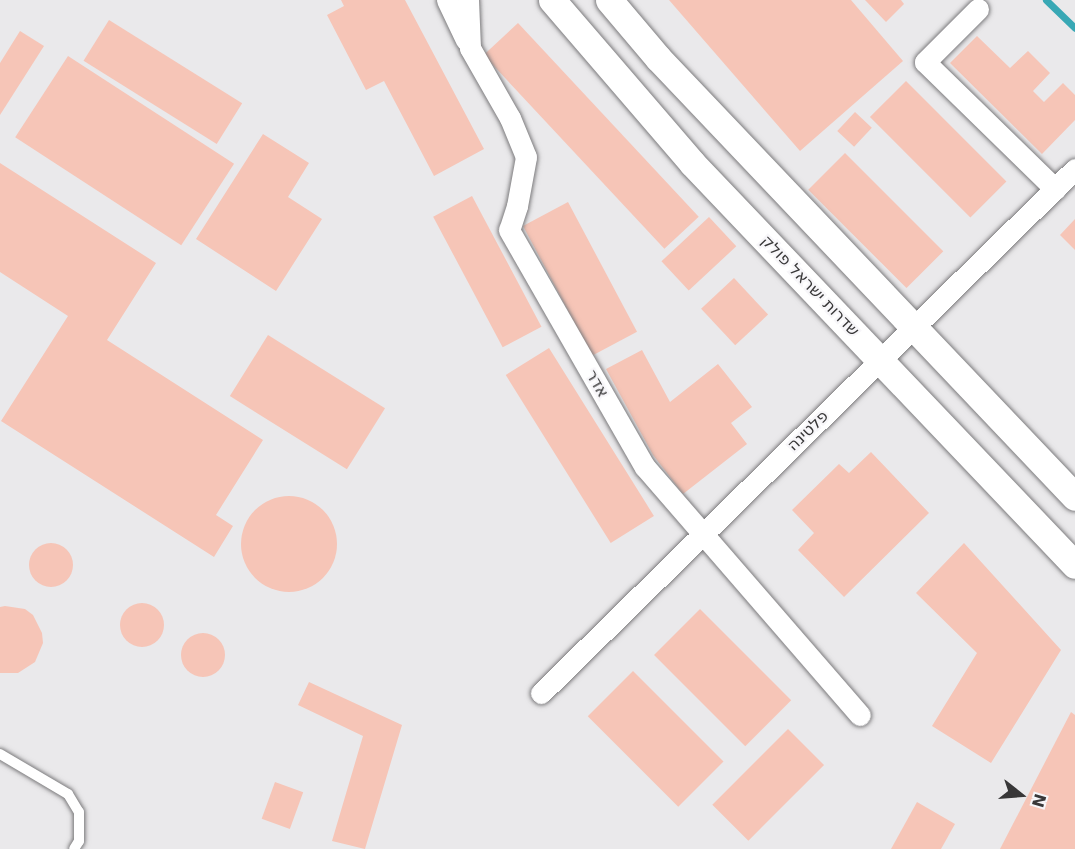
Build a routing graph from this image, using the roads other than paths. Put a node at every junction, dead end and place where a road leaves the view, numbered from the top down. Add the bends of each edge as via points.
1 (447, 0) edge
2 (468, 0) edge
3 (552, 0) edge
4 (609, 0) edge
5 (978, 9) dead end
6 (470, 48) junction
7 (1075, 170) edge
8 (1055, 189) junction
9 (915, 329) junction
10 (881, 360) junction
11 (1075, 497) edge
12 (704, 534) junction
13 (1075, 565) edge
14 (541, 693) dead end
15 (860, 715) dead end
16 (0, 754) edge
17 (74, 849) edge

1 - 6 street
2 - 6 street, אדר
3 - 10 street, שדרות ישראל פולק via 692,163
4 - 9 street via 658,58
5 - 8 street via 926,62
6 - 12 street, אדר via 510,118 526,157 518,206 509,230 645,467
7 - 8 street, פלטינה
8 - 9 street, פלטינה
9 - 10 street, פלטינה
9 - 11 street
10 - 12 street, פלטינה
10 - 13 street, שדרות ישראל פולק
12 - 14 street, פלטינה
12 - 15 street, אדר
16 - 17 lane via 68,794 79,812 79,841

